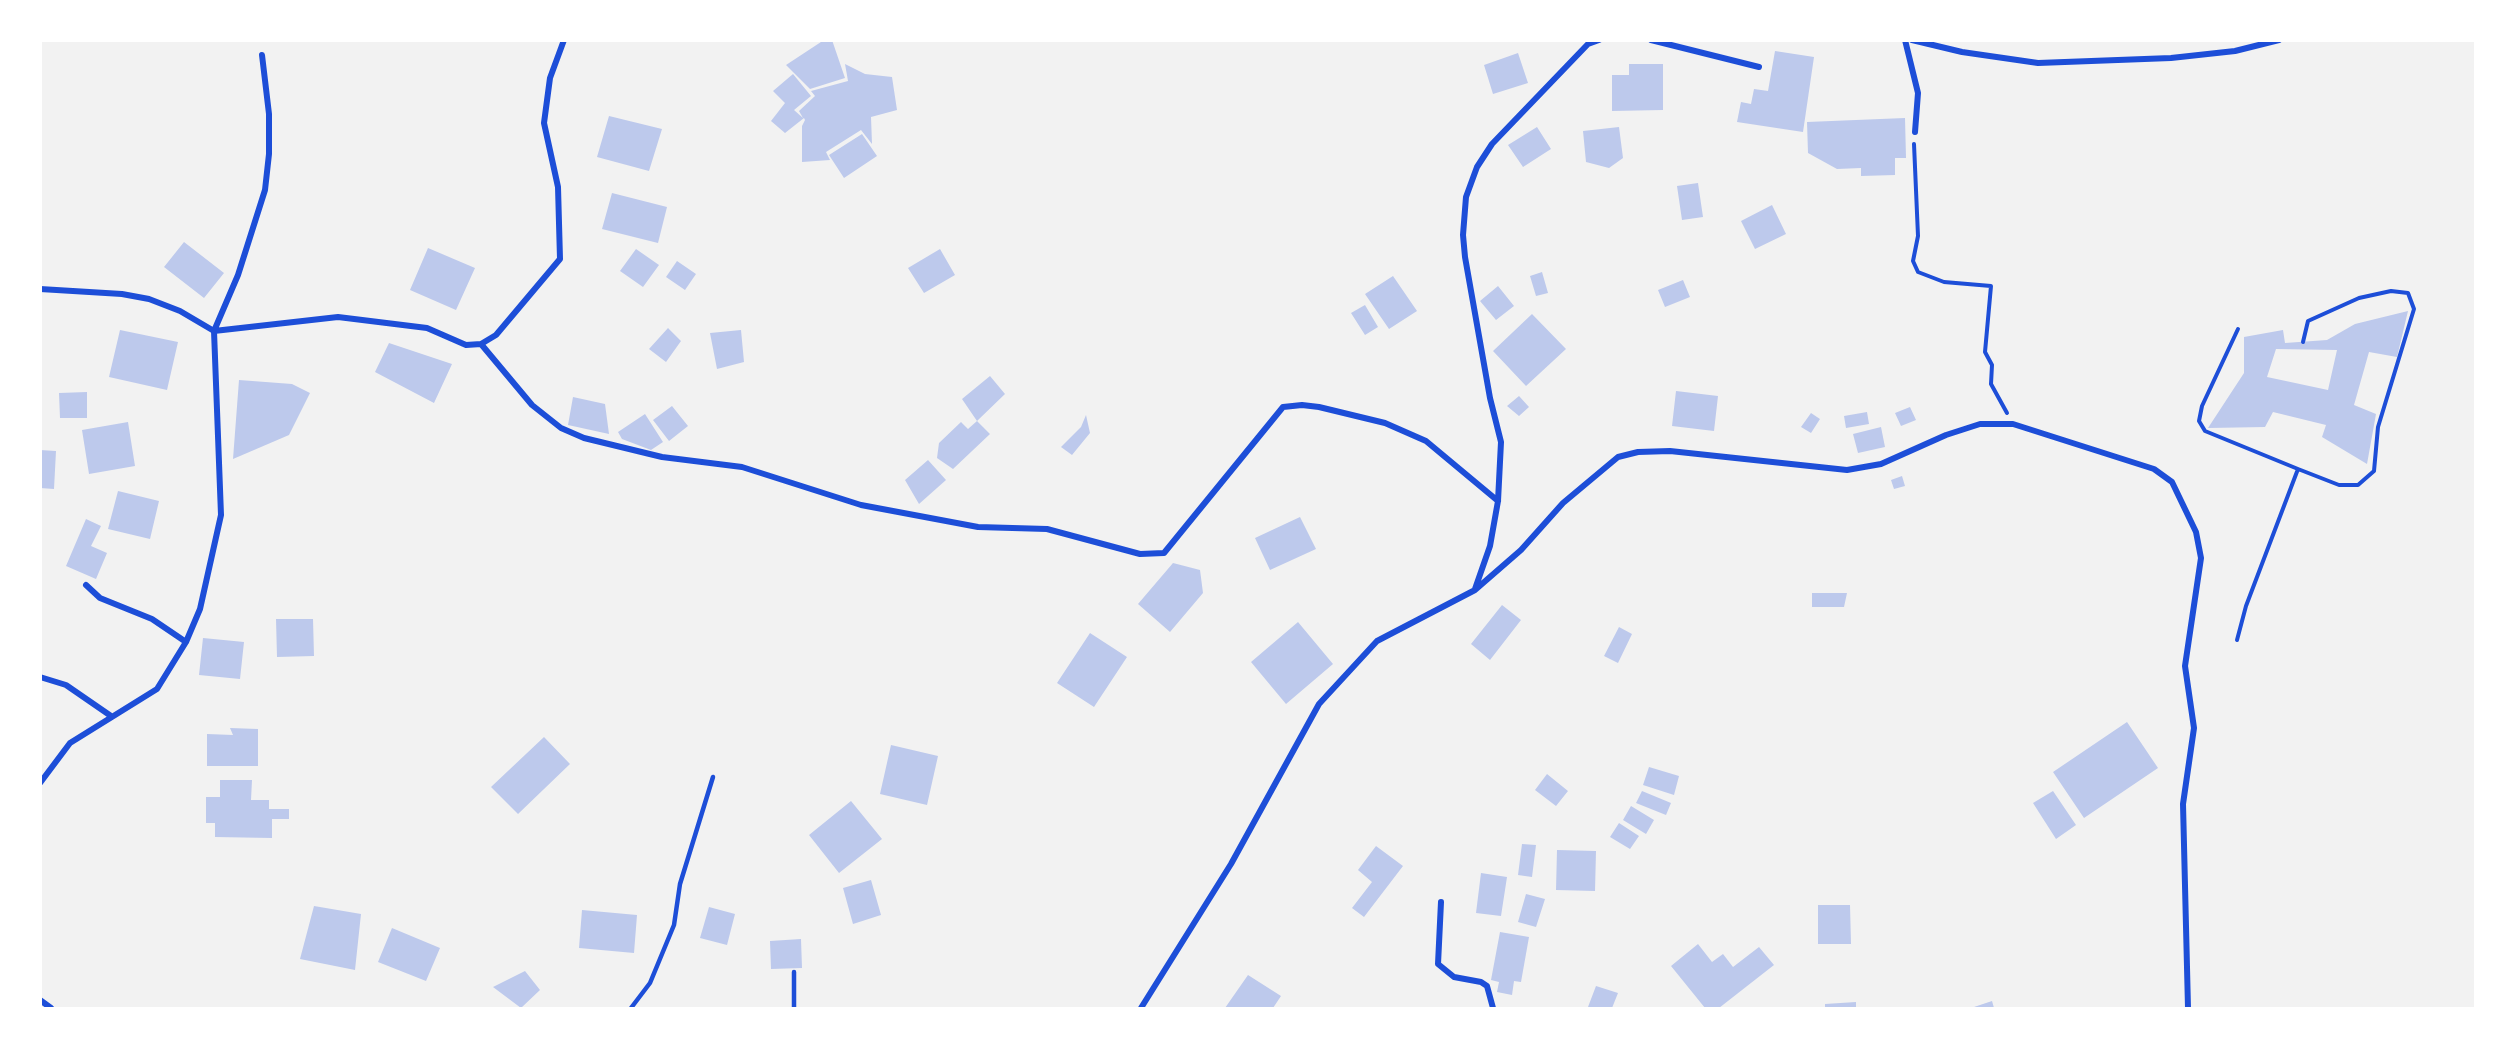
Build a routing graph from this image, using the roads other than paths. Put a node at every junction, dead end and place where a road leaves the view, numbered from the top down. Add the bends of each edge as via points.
1 (564, 40) edge
2 (1599, 40) edge
3 (1651, 40) edge
4 (1905, 40) edge
5 (1912, 40) edge
6 (2279, 40) edge
7 (262, 55) dead end
8 (1759, 67) dead end
9 (1915, 132) road end
10 (40, 289) edge
11 (214, 331) junction
12 (481, 344) junction
13 (1498, 501) junction
14 (86, 585) dead end
15 (1475, 590) junction
16 (186, 642) junction
17 (40, 677) edge
18 (111, 716) junction
19 (713, 777) dead end
20 (40, 783) edge
21 (1441, 902) dead end
22 (794, 972) dead end
23 (40, 1000) edge
24 (51, 1008) edge
25 (631, 1008) edge
26 (794, 1008) edge
27 (1141, 1008) edge
28 (1493, 1008) edge
29 (2188, 1008) edge

1 - 12 street via 550,78 544,123 558,187 560,258 496,335
2 - 13 street via 1588,44 1492,144 1466,197 1465,256 1490,398 1502,442
3 - 8 street
4 - 9 street via 1918,93
5 - 6 street via 2038,63 2171,58 2235,51
7 - 11 street via 270,154 265,190 238,275
10 - 11 street via 149,299
11 - 12 street via 338,317 427,328 466,345
11 - 16 street via 221,515 200,609
12 - 13 street via 532,405 561,428 584,438 662,457 742,467 861,505 978,527 1047,529 1140,554 1164,553 1283,407 1319,407 1385,423 1426,441
13 - 15 street via 1490,546
14 - 16 street via 100,598 152,619
15 - 27 street via 1377,641 1319,704 1225,873
15 - 29 street via 1521,550 1563,503 1618,457 1638,452 1670,451 1847,470 1881,464 1980,424 2013,424 2154,469 2172,482 2196,532 2201,558 2185,666 2194,728 2183,804
16 - 18 street via 157,689
17 - 18 street via 66,685
18 - 20 street via 70,743
19 - 25 lane via 680,884 674,925 650,983
21 - 28 street via 1438,963 1454,977 1487,986
22 - 26 lane
23 - 24 street

